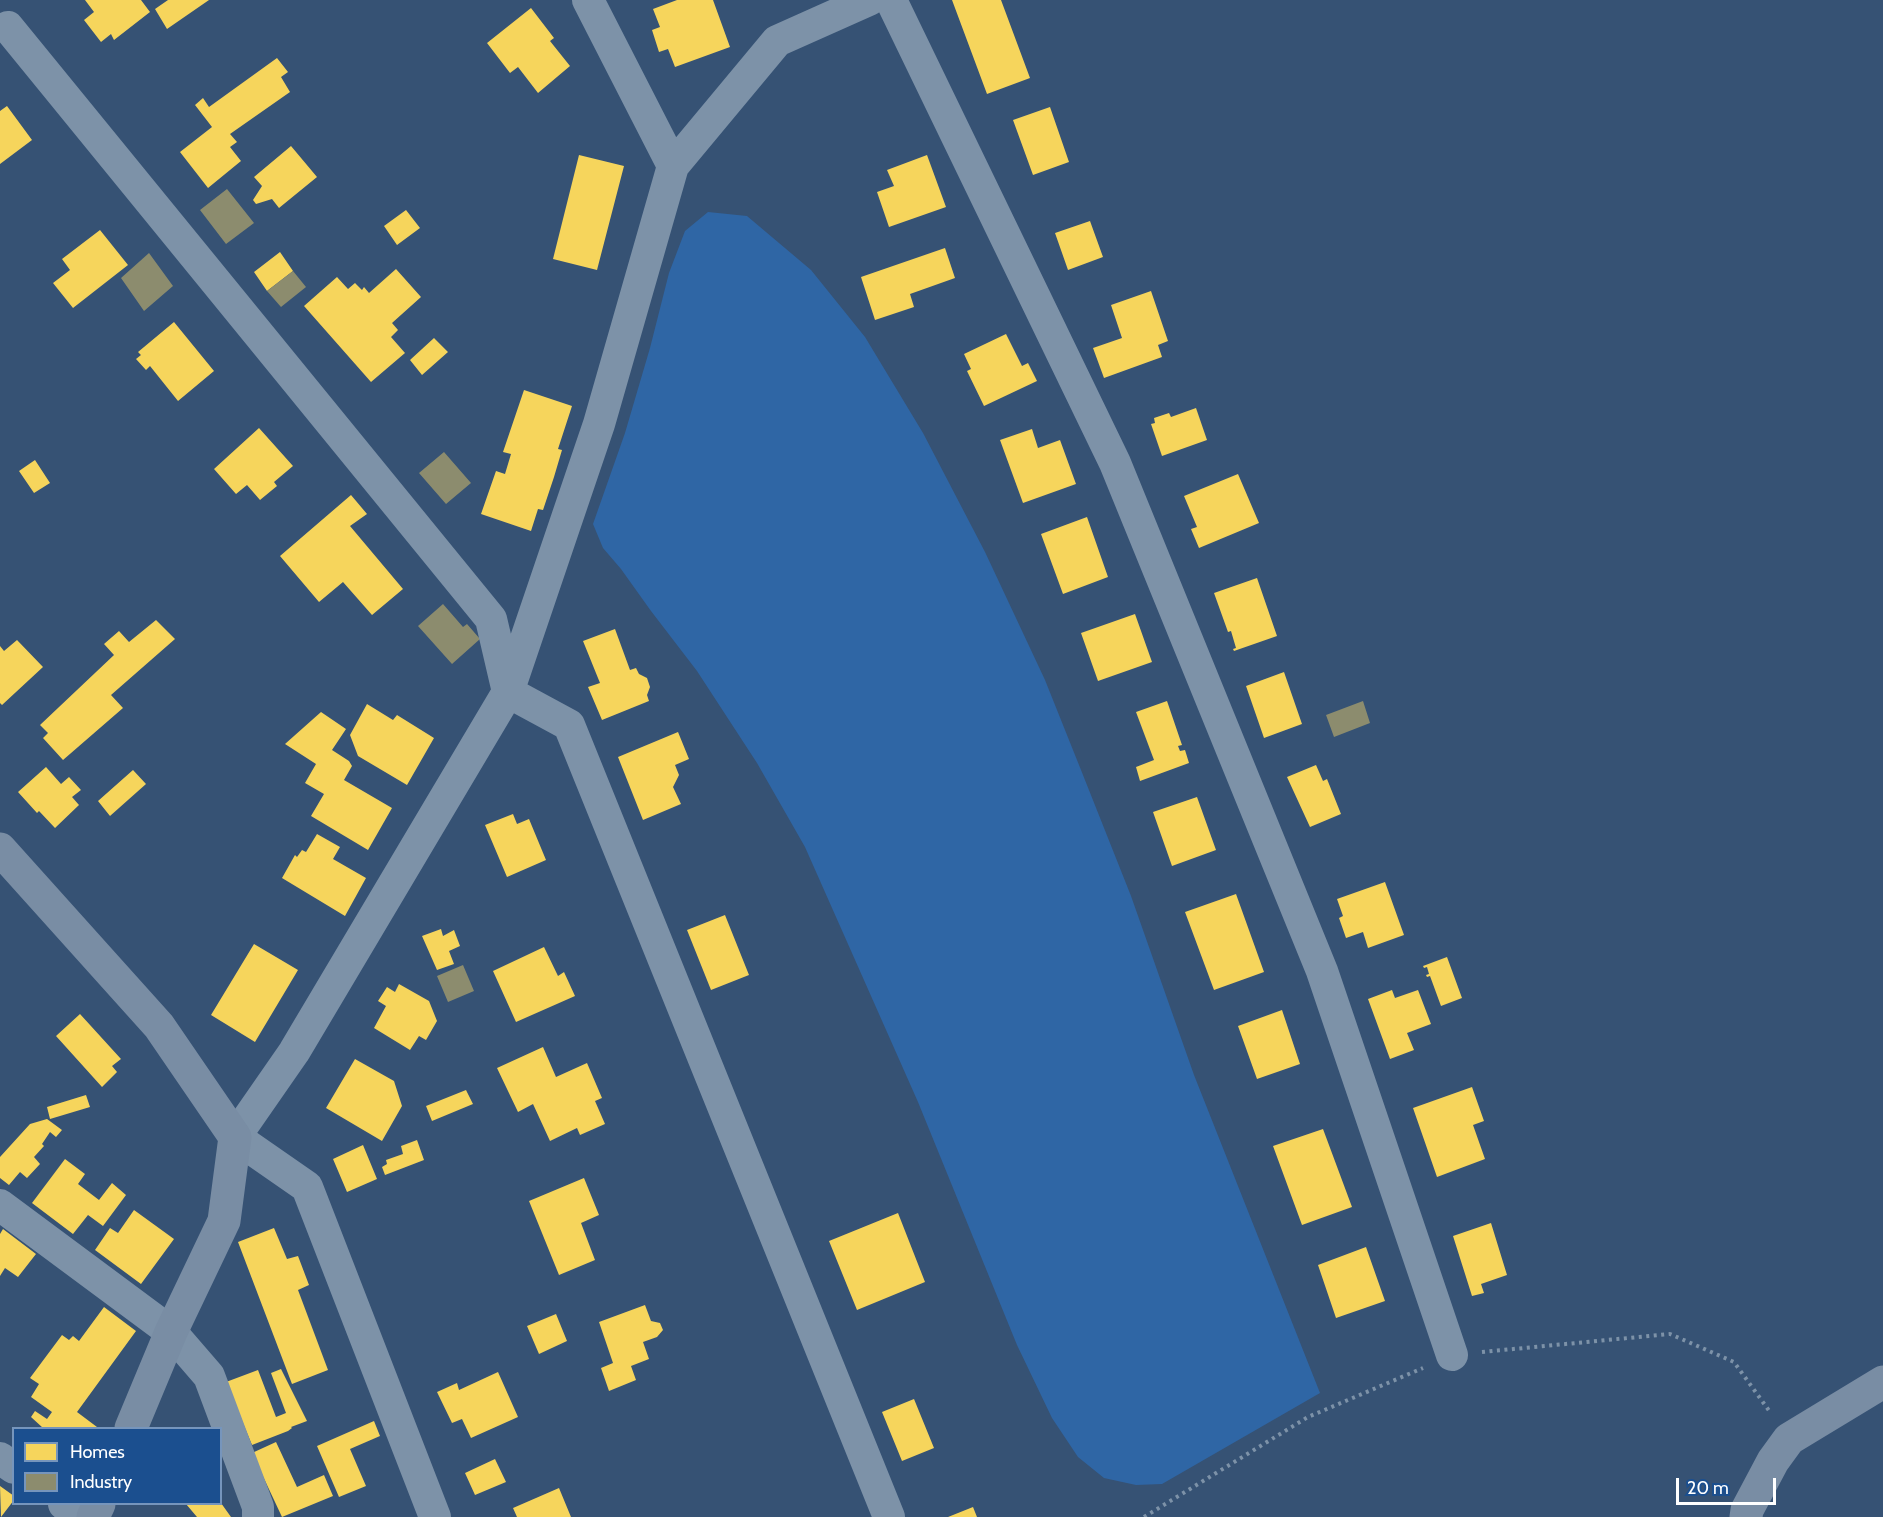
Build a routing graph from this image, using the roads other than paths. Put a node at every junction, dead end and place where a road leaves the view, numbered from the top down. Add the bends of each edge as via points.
1 (588, 0) edge
2 (869, 0) edge
3 (891, 0) edge
4 (8, 27) dead end
5 (673, 166) junction
6 (508, 692) junction
7 (0, 849) edge
8 (236, 1137) junction
9 (0, 1206) edge
10 (171, 1332) junction
11 (1452, 1355) road end
12 (1883, 1382) edge
13 (131, 1427) edge
14 (67, 1505) edge
15 (84, 1517) edge
16 (258, 1517) edge
17 (435, 1517) edge
18 (889, 1517) edge
19 (1746, 1517) edge

1 - 5 street
2 - 5 street via 777,41
3 - 11 street via 1115,463 1322,971
4 - 6 street via 491,620
5 - 6 street via 599,424
6 - 8 street via 294,1052
6 - 18 street via 569,725
7 - 8 street via 159,1026
8 - 10 street via 224,1221
8 - 17 street via 307,1187
9 - 10 street
10 - 13 street
10 - 16 street via 209,1376 258,1507
12 - 19 street via 1789,1439 1773,1461
14 - 15 street

